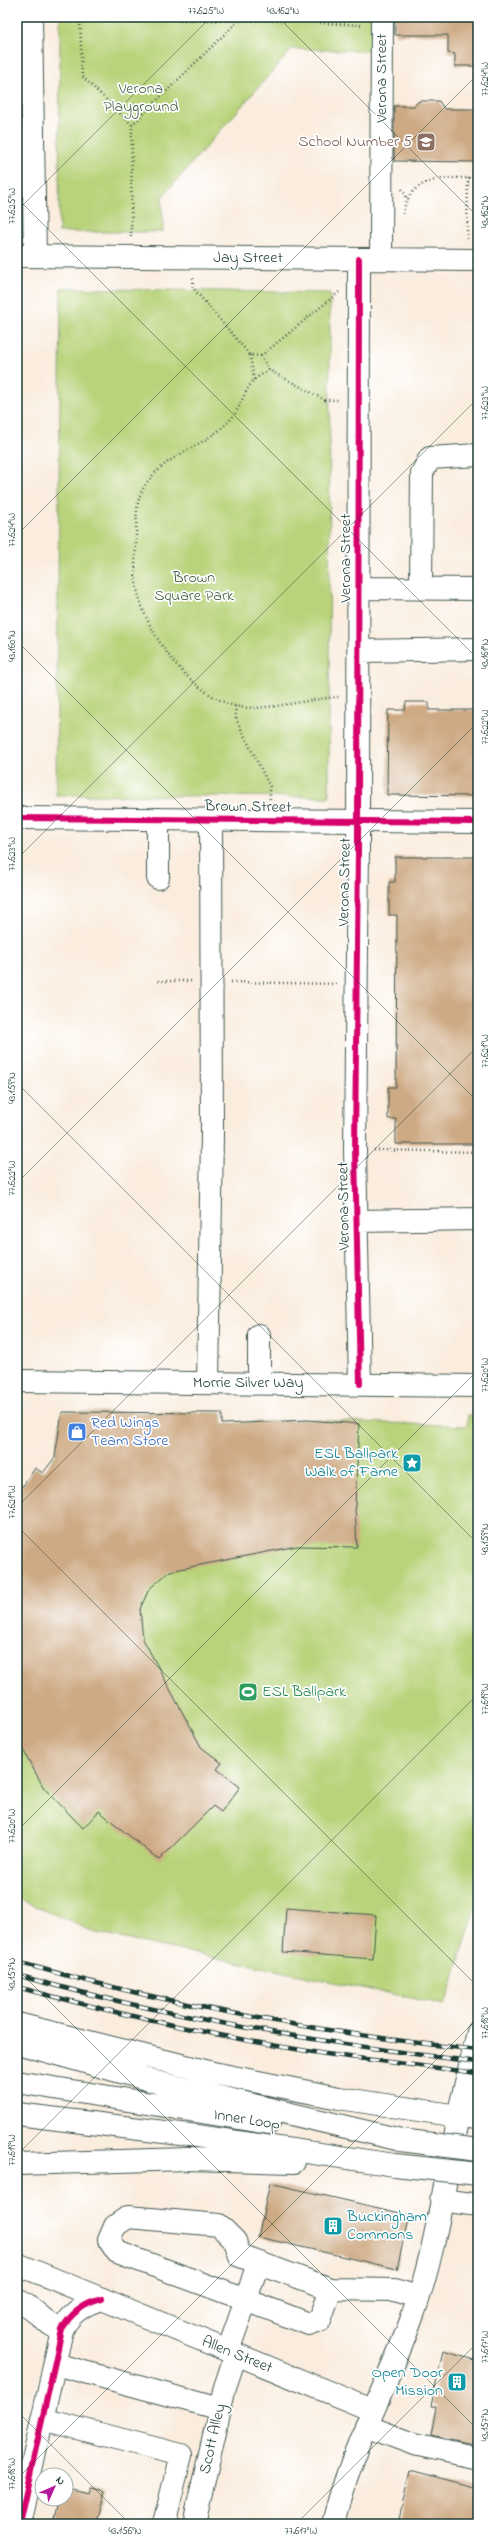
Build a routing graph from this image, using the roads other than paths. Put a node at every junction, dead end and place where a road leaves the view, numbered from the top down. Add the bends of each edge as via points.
1 (32, 17) edge
2 (382, 22) edge
3 (26, 256) edge
4 (359, 259) junction
5 (381, 259) junction
6 (472, 260) edge
7 (478, 455) edge
8 (359, 588) junction
9 (421, 588) junction
10 (478, 589) edge
11 (478, 649) edge
12 (359, 651) junction
13 (17, 818) edge
14 (158, 819) junction
15 (211, 819) junction
16 (358, 821) junction
17 (478, 822) edge
18 (158, 878) dead end
19 (478, 1219) edge
20 (357, 1220) junction
21 (259, 1335) dead end
22 (17, 1382) edge
23 (208, 1383) junction
24 (259, 1383) junction
25 (360, 1384) junction
26 (478, 1386) edge
27 (17, 2024) edge
28 (478, 2032) edge
29 (17, 2043) edge
30 (17, 2082) edge
31 (17, 2114) edge
32 (468, 2117) edge
33 (401, 2140) junction
34 (478, 2150) edge
35 (17, 2164) edge
36 (395, 2165) junction
37 (478, 2174) edge
38 (441, 2200) junction
39 (478, 2206) edge
40 (258, 2262) junction
41 (17, 2264) edge
42 (331, 2289) junction
43 (418, 2297) junction
44 (102, 2299) junction
45 (17, 2300) edge
46 (246, 2300) junction
47 (62, 2330) junction
48 (232, 2353) junction
49 (55, 2364) junction
50 (220, 2409) junction
51 (369, 2418) junction
52 (42, 2419) junction
53 (478, 2458) edge
54 (19, 2515) edge
55 (164, 2524) edge
56 (194, 2524) edge
57 (333, 2524) edge

1 - 3 main road
2 - 5 main road, Verona Street
3 - 4 main road, Jay Street
4 - 5 main road, Jay Street
4 - 8 main road, Verona Street
5 - 6 main road, Jay Street
7 - 9 main road via 430,458 422,473
8 - 9 main road
8 - 12 main road, Verona Street
9 - 10 main road
11 - 12 main road
12 - 16 main road, Verona Street
13 - 14 main road, Brown Street
14 - 15 main road, Brown Street
14 - 18 main road
15 - 16 main road, Brown Street
15 - 23 main road via 212,1135
16 - 17 main road, Brown Street
16 - 20 main road, Verona Street
19 - 20 main road
20 - 25 main road, Verona Street
21 - 24 main road
22 - 23 main road, Morrie Silver Way
23 - 24 main road, Morrie Silver Way
24 - 25 main road, Morrie Silver Way
25 - 26 main road, Morrie Silver Way
27 - 32 main road via 213,2073 339,2098
28 - 32 main road
29 - 33 main road via 175,2087
30 - 33 main road, Inner Loop via 240,2119
31 - 36 main road, Inner Loop via 197,2136
32 - 38 main road
33 - 34 main road, Inner Loop, bridge
35 - 36 main road via 188,2159
36 - 37 main road, Inner Loop, bridge
38 - 39 main road
38 - 43 main road
40 - 42 main road
40 - 46 main road, Scott Alley
40 - 46 main road via 240,2256 235,2241 219,2225 128,2217 115,2226 109,2240 117,2252
41 - 44 main road, Allen Street
42 - 43 main road via 395,2290
42 - 46 main road via 320,2320 309,2324
43 - 51 main road via 405,2336
44 - 47 main road via 78,2310
44 - 48 main road, Allen Street
45 - 47 main road via 38,2312 50,2325
46 - 48 main road, Scott Alley
47 - 49 main road
48 - 50 main road, Scott Alley
48 - 51 main road, Allen Street
49 - 50 main road
49 - 52 main road
50 - 56 main road, Scott Alley
51 - 53 main road, Allen Street via 414,2444
51 - 57 main road via 350,2463
52 - 54 main road
52 - 55 main road via 181,2455

